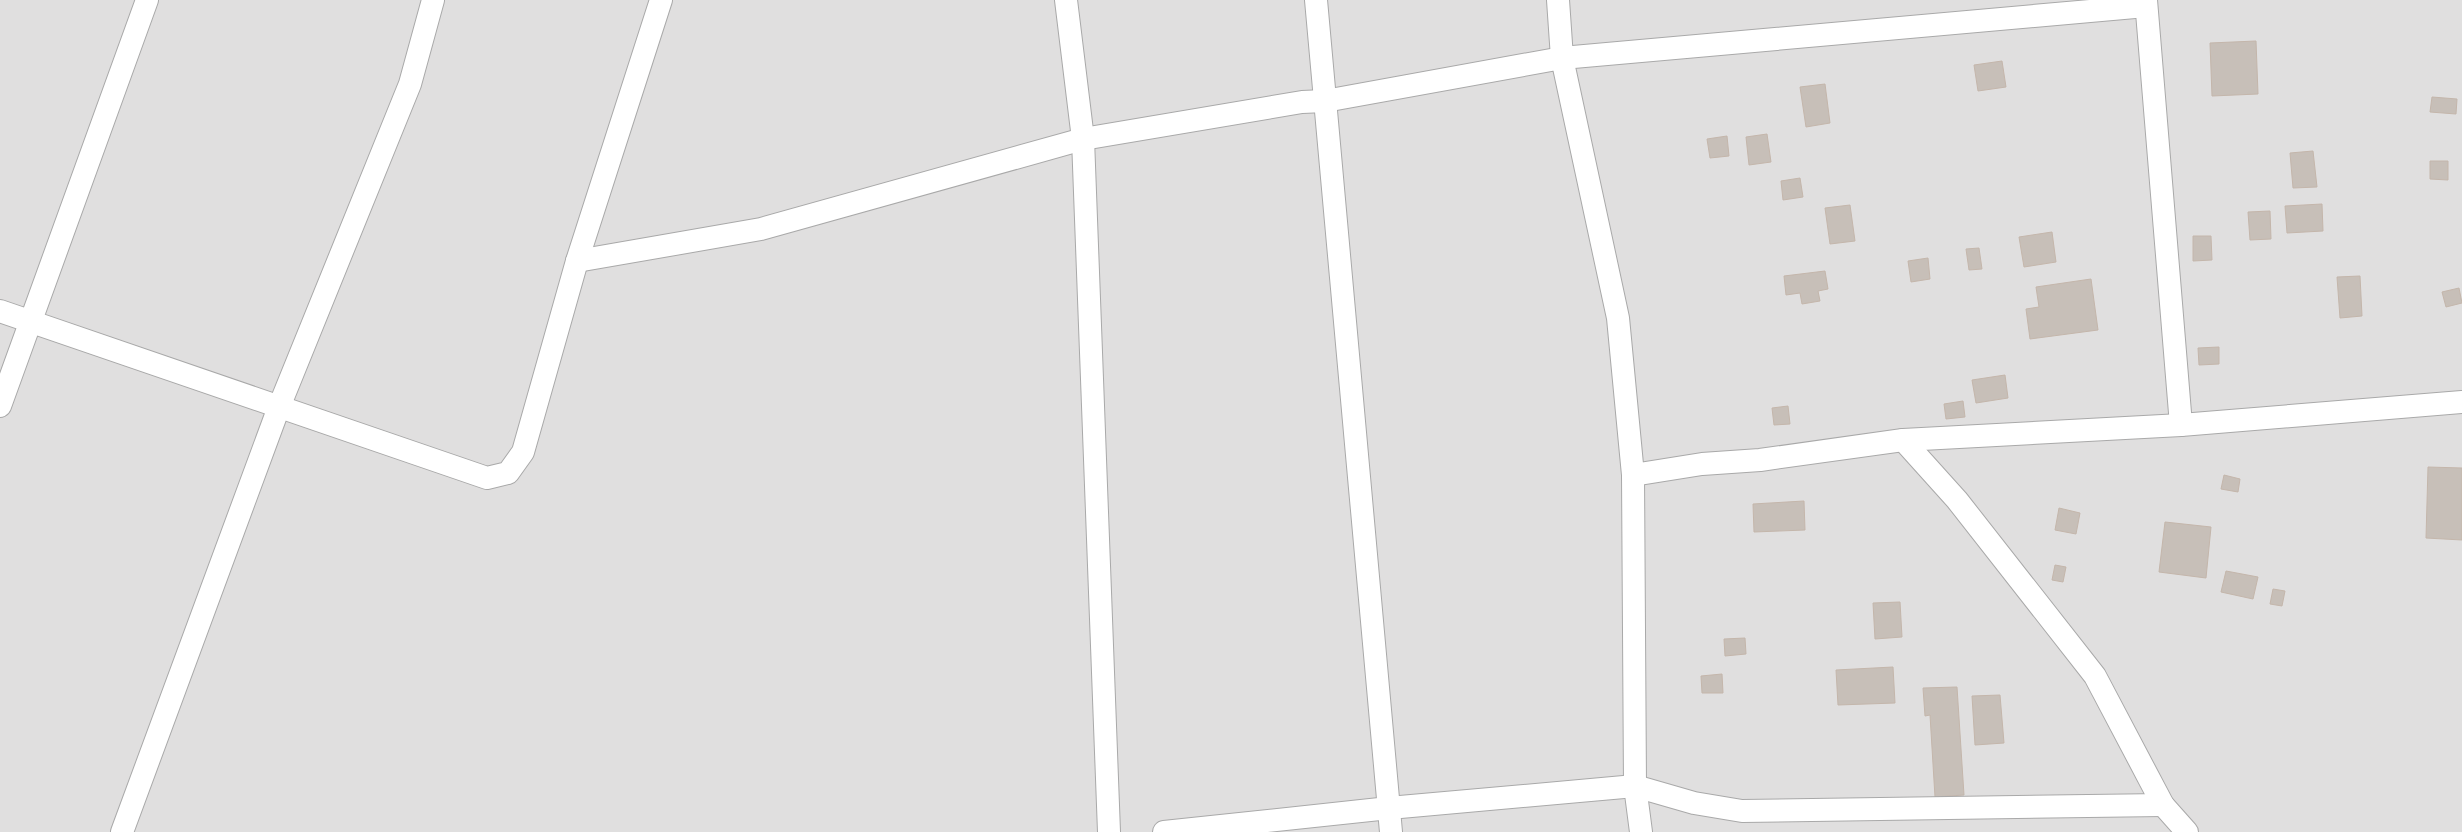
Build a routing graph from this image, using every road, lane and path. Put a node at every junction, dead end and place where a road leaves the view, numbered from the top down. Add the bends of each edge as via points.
1 (147, 0) edge
2 (433, 0) edge
3 (661, 0) edge
4 (1066, 0) edge
5 (1316, 0) edge
6 (1558, 0) edge
7 (2146, 3) edge
8 (1562, 58) junction
9 (1325, 100) junction
10 (1083, 139) junction
11 (577, 260) junction
12 (0, 310) edge
13 (32, 321) junction
14 (2462, 402) edge
15 (0, 406) edge
16 (279, 407) junction
17 (2181, 425) junction
18 (1903, 440) junction
19 (1633, 475) junction
20 (1635, 786) junction
21 (2163, 805) junction
22 (1389, 808) junction
23 (122, 832) edge
24 (1109, 832) edge
25 (1164, 832) edge
26 (1391, 832) edge
27 (1641, 832) edge
28 (2187, 832) edge

1 - 13 street
2 - 16 street via 410,84
3 - 11 street
4 - 10 street
5 - 9 street
6 - 8 street
7 - 8 street
7 - 17 street
8 - 9 street
8 - 19 street via 1618,318
9 - 10 street
9 - 22 street
10 - 11 street via 761,229
10 - 24 street
11 - 16 street via 523,452 508,473 486,478
12 - 13 street
13 - 15 street
13 - 16 street
14 - 17 street
16 - 23 street
17 - 18 street
18 - 19 street via 1760,460 1702,464
18 - 21 street via 1957,500 2095,676
19 - 20 street
20 - 21 street via 1694,803 1742,811
20 - 22 street
20 - 27 street
21 - 28 street
22 - 25 street
22 - 26 street

